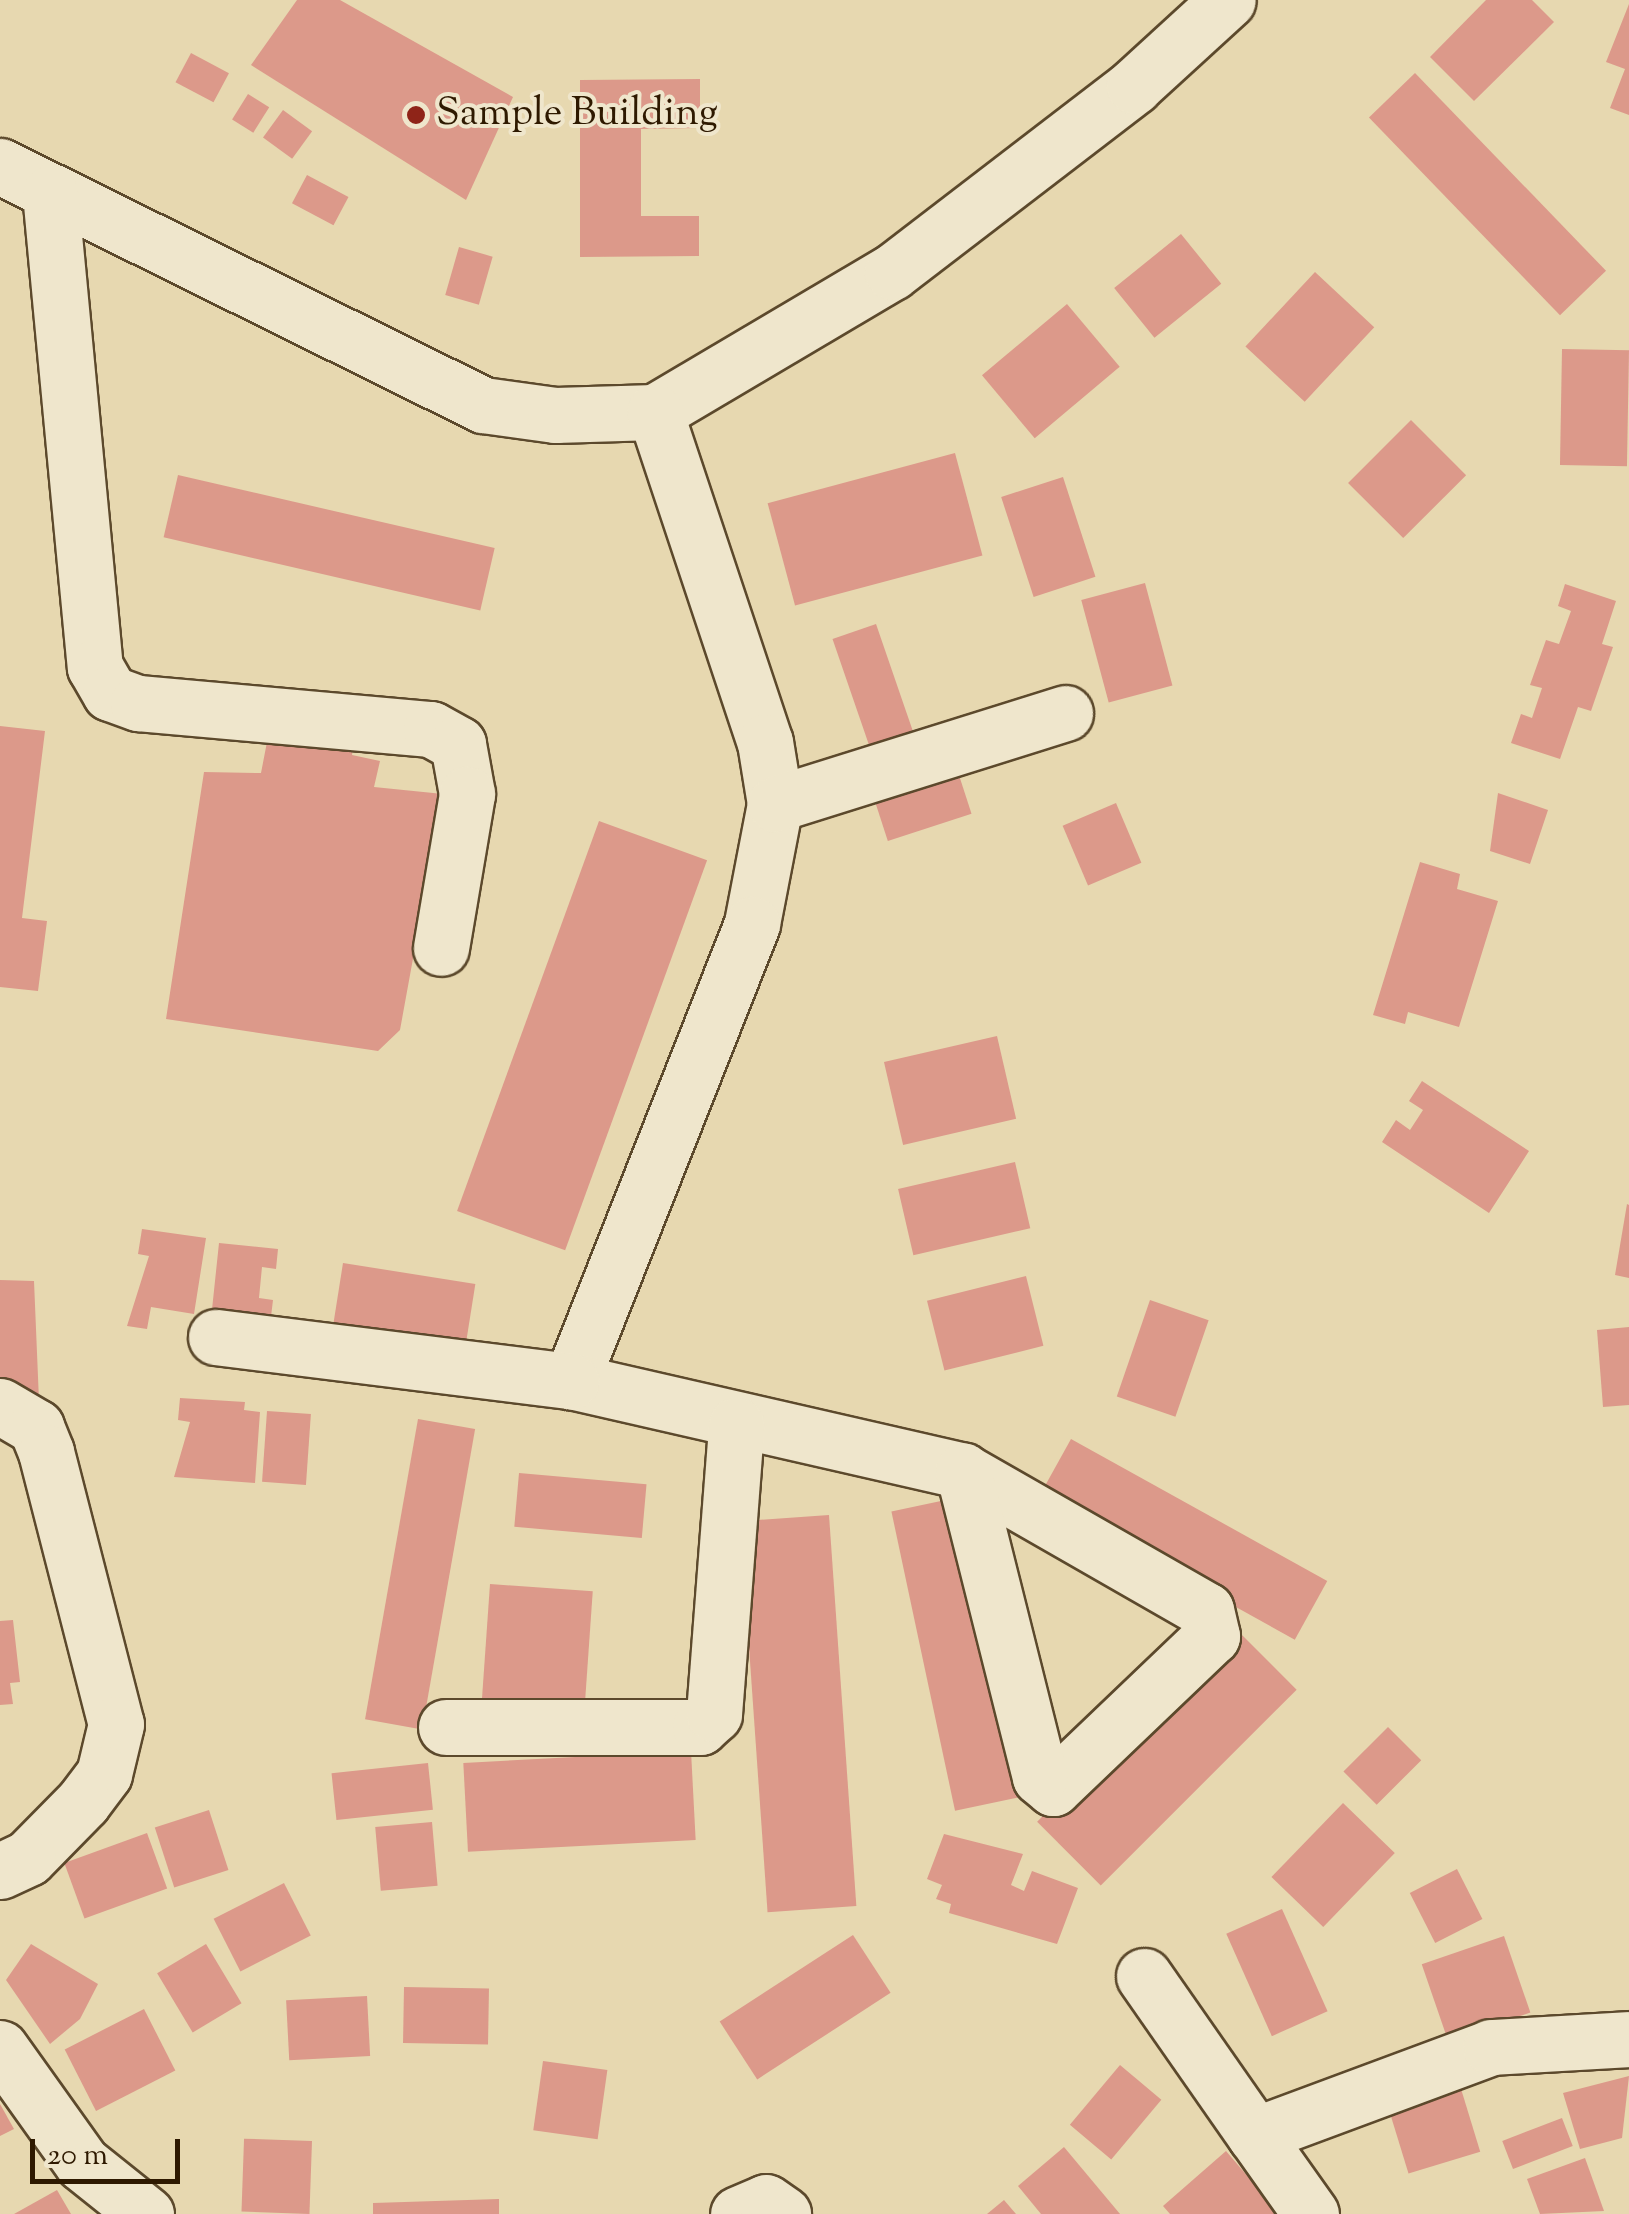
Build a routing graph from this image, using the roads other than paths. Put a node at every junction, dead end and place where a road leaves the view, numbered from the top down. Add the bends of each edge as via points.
1 (1228, 0) edge
2 (0, 166) edge
3 (50, 193) junction
4 (655, 412) junction
5 (1065, 712) dead end
6 (775, 804) junction
7 (441, 948) dead end
8 (216, 1336) dead end
9 (571, 1381) junction
10 (0, 1406) edge
11 (736, 1424) junction
12 (963, 1470) junction
13 (446, 1727) dead end
14 (0, 1872) edge
15 (1144, 1976) dead end
16 (1629, 2039) edge
17 (0, 2048) edge
18 (1255, 2135) junction
19 (146, 2214) edge
20 (738, 2214) edge
21 (783, 2214) edge
22 (1312, 2214) edge

1 - 4 street via 1134,86 892,272
2 - 3 street
3 - 4 street via 483,405 556,415
3 - 7 street via 94,667 110,693 138,703 431,728 458,744 467,794
4 - 6 street via 765,742
5 - 6 street
6 - 9 street via 752,924
8 - 9 street
9 - 11 street
10 - 14 street via 36,1428 46,1452 116,1724 104,1774 83,1802 28,1858
11 - 12 street
11 - 13 street via 714,1714 700,1727 670,1729
12 - 12 street via 1213,1618 1212,1636 1053,1788 1040,1777
15 - 18 street
16 - 18 street via 1490,2048
17 - 19 street via 82,2163
18 - 22 street
20 - 21 street via 766,2202

